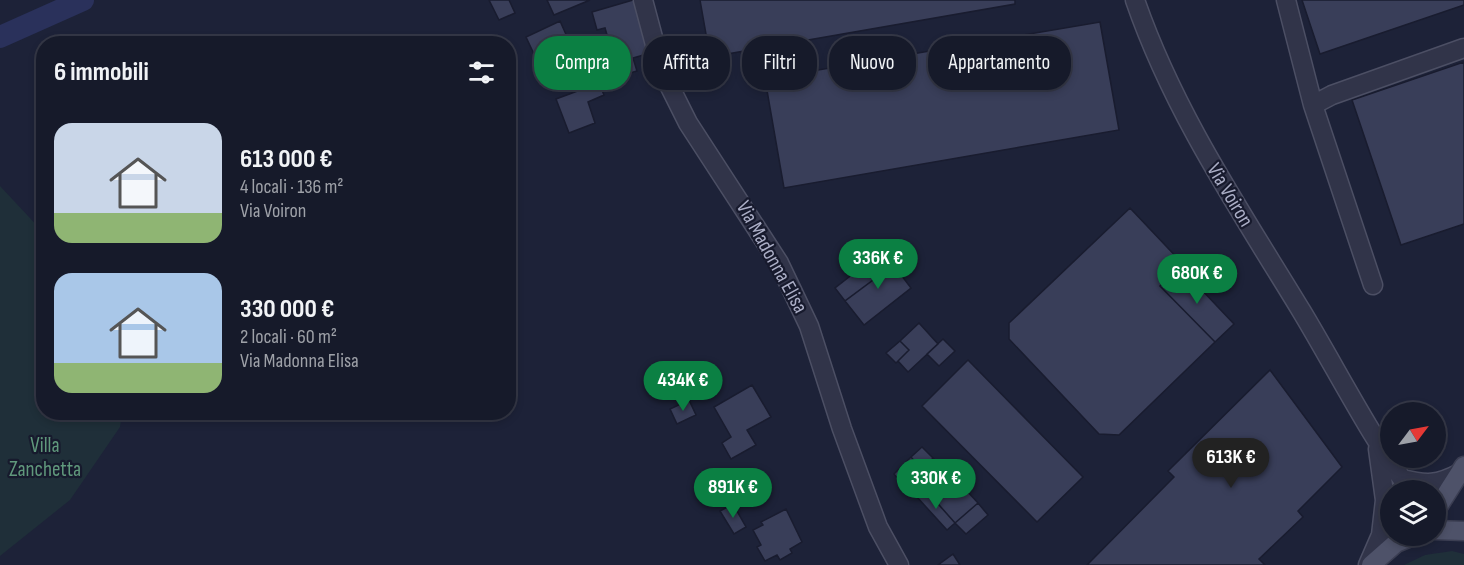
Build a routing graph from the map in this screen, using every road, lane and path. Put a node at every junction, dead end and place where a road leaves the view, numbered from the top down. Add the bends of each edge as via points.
1 (643, 0) edge
2 (1135, 0) edge
3 (1286, 0) edge
4 (1464, 48) edge
5 (1312, 105) junction
6 (1373, 285) dead end
7 (1377, 444) junction
8 (1462, 469) edge
9 (1402, 480) edge
10 (1446, 480) edge
11 (1446, 494) edge
12 (1392, 546) edge
13 (891, 562) edge
14 (1369, 565) edge

1 - 13 street, Via Madonna Elisa via 662,70 688,123 779,263 810,326 842,429
2 - 7 street, Via Voiron via 1163,73 1205,154
3 - 5 street
4 - 5 street
5 - 6 street
7 - 9 street, Via Voiron
7 - 14 street, Via Voiron via 1385,500 1381,535
8 - 10 street, Via Voiron
8 - 11 main road
12 - 14 main road

